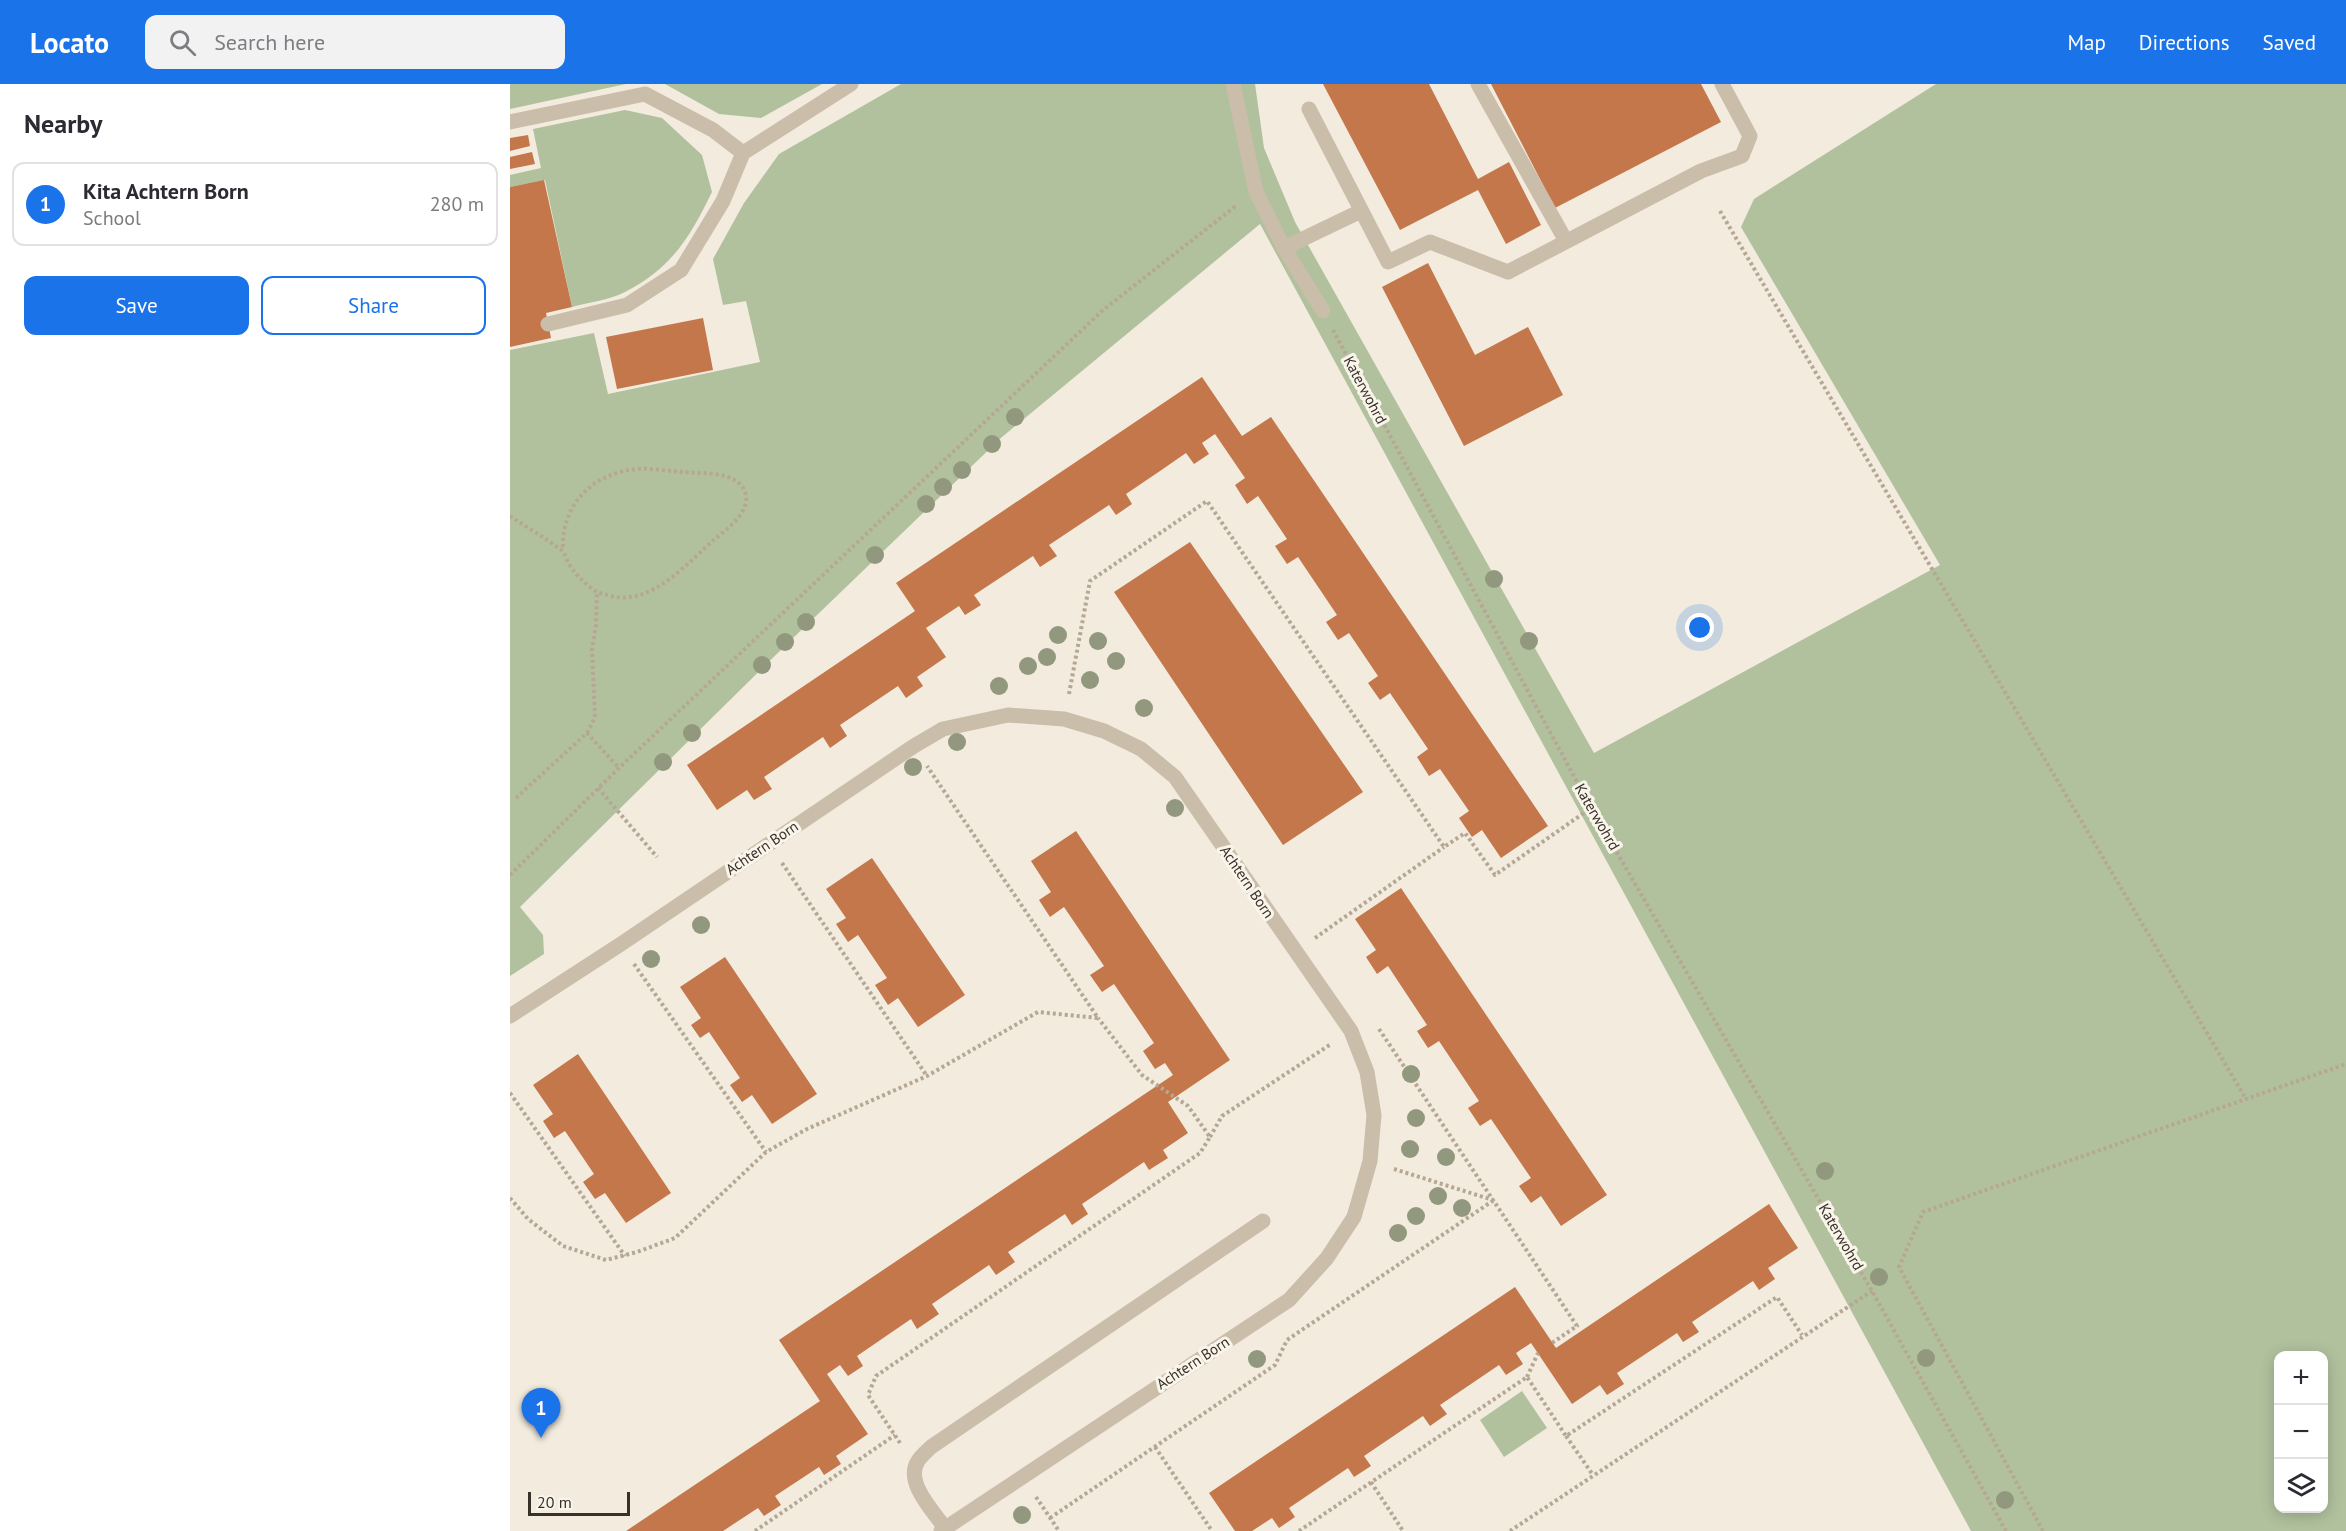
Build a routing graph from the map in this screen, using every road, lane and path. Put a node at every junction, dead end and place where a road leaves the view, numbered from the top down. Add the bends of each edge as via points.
1 (851, 84) edge
2 (1233, 84) edge
3 (1478, 84) edge
4 (1722, 84) edge
5 (1309, 109) dead end
6 (510, 122) edge
7 (743, 153) junction
8 (1256, 192) junction
9 (1361, 211) junction
10 (1720, 211) dead end
11 (1566, 242) junction
12 (1284, 248) junction
13 (1323, 311) joint
14 (548, 324) dead end
15 (510, 516) edge
16 (562, 550) junction
17 (597, 592) junction
18 (1064, 719) junction
19 (586, 733) junction
20 (914, 746) junction
21 (619, 768) junction
22 (598, 788) junction
23 (516, 798) dead end
24 (1591, 808) junction
25 (769, 843) junction
26 (1444, 847) junction
27 (657, 857) dead end
28 (510, 875) edge
29 (621, 944) junction
30 (1295, 952) junction
31 (510, 1016) edge
32 (1098, 1018) junction
33 (1379, 1028) dead end
34 (1351, 1031) junction
35 (2346, 1064) edge
36 (927, 1076) junction
37 (510, 1093) edge
38 (2246, 1099) dead end
39 (1210, 1137) junction
40 (766, 1152) junction
41 (1370, 1161) junction
42 (510, 1197) edge
43 (1494, 1200) junction
44 (1263, 1221) dead end
45 (625, 1256) junction
46 (1872, 1291) junction
47 (1802, 1335) junction
48 (1552, 1343) dead end
49 (1538, 1353) dead end
50 (1527, 1377) junction
51 (1566, 1436) junction
52 (1155, 1447) junction
53 (1593, 1475) junction
54 (1022, 1477) junction
55 (1371, 1482) junction
56 (1050, 1518) junction
57 (943, 1530) edge
58 (755, 1531) edge
59 (1059, 1531) edge
60 (1212, 1531) edge
61 (1299, 1531) edge
62 (1403, 1531) edge
63 (1510, 1531) edge
64 (2006, 1531) edge
65 (2043, 1531) edge

1 - 7 street
2 - 8 street
3 - 11 street
4 - 11 street via 1750,136 1742,156 1701,171
5 - 9 street
6 - 7 street via 645,94 713,130
7 - 14 street via 723,201 681,270 627,305
8 - 12 street
8 - 21 path via 1216,219 1104,310
9 - 11 street via 1388,262 1430,242 1508,272
9 - 12 street
10 - 38 path
12 - 13 street
13 - 24 path, Katerwohrd
15 - 16 path
16 - 17 path via 580,578
16 - 17 path via 569,513 581,495 615,474 638,469 723,475 745,492 741,515 666,582 639,596 619,598
17 - 19 path via 592,649 595,717
18 - 20 street, Achtern Born via 1008,715 943,729
18 - 26 path via 1090,581 1207,501
18 - 30 street, Achtern Born via 1104,731 1142,749 1176,777
19 - 21 path
19 - 23 path
20 - 25 street, Achtern Born
20 - 32 path
21 - 22 path
22 - 27 path
22 - 28 path
24 - 26 path via 1495,875 1464,833
24 - 46 path, Katerwohrd
25 - 29 street, Achtern Born
25 - 36 path
26 - 30 path
29 - 31 street, Achtern Born
29 - 40 path
30 - 34 street, Achtern Born
32 - 36 path via 1038,1012
32 - 39 path via 1142,1076 1188,1106
33 - 43 path
34 - 39 path via 1222,1116
34 - 41 street, Achtern Born via 1367,1072 1374,1115
35 - 65 path via 1923,1212 1899,1267
36 - 40 path via 807,1129
37 - 45 path
39 - 58 path via 1200,1153 876,1376 868,1395 895,1435
40 - 45 path via 675,1238
41 - 43 path
41 - 54 street, Achtern Born via 1354,1217 1327,1258 1289,1299
42 - 45 path via 528,1219 563,1246 606,1260
43 - 48 path via 1577,1326
43 - 52 path via 1287,1340 1275,1365
44 - 57 street via 931,1447 918,1461 914,1475 917,1488
46 - 47 path
46 - 64 path, Katerwohrd
47 - 51 path via 1778,1297
47 - 53 path
49 - 50 path
50 - 51 path
50 - 55 path
51 - 53 path
52 - 56 path
52 - 60 path
53 - 63 path
54 - 56 path
54 - 57 street, Achtern Born
55 - 61 path
55 - 62 path
56 - 59 path

